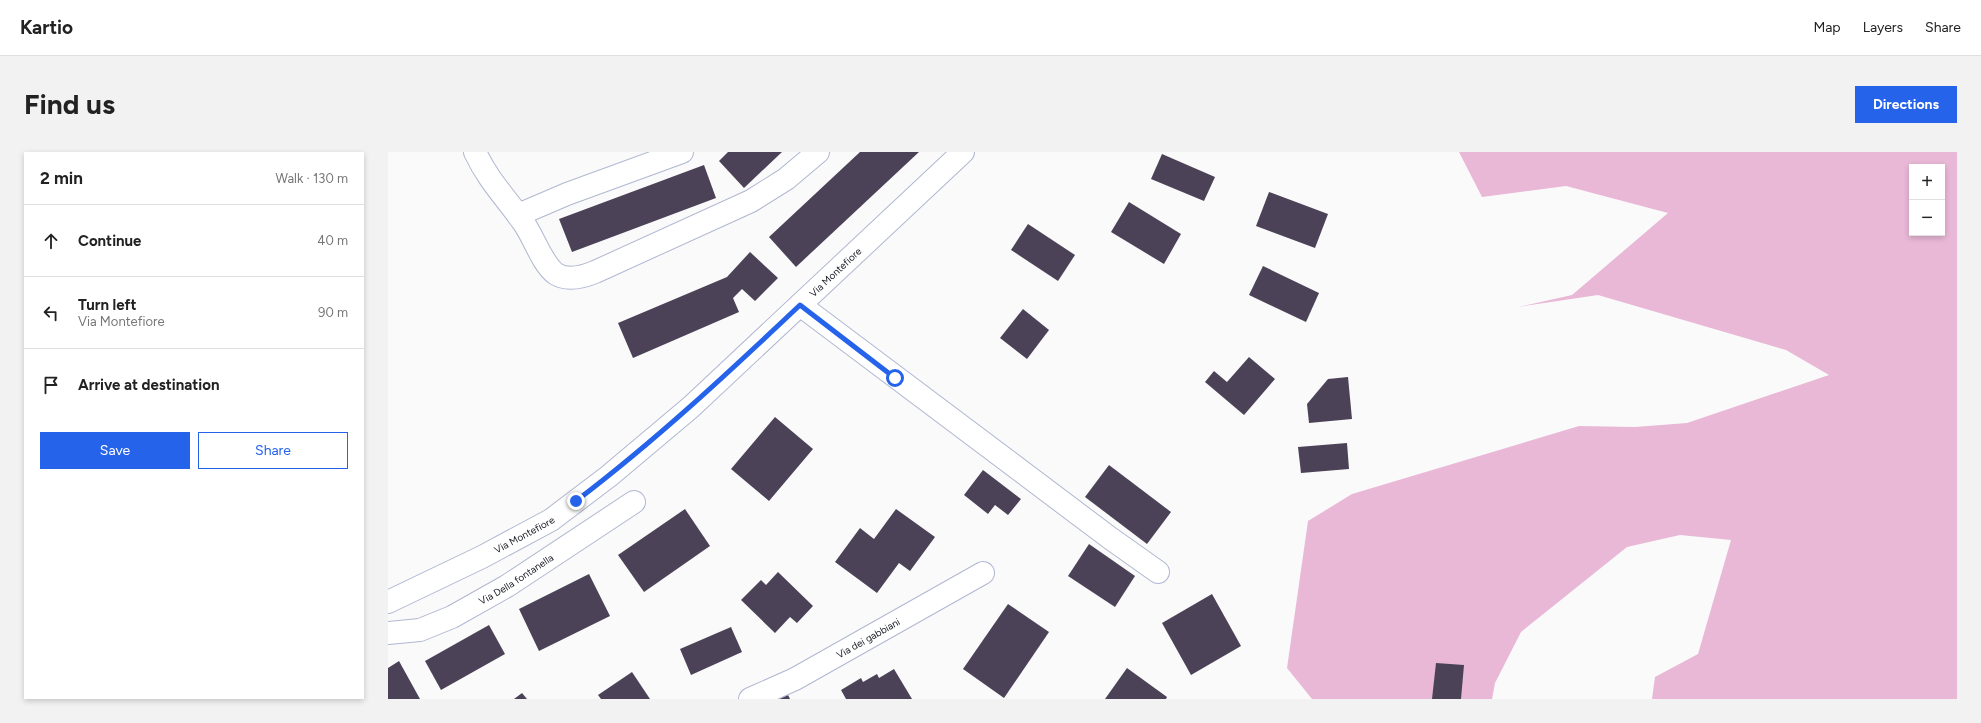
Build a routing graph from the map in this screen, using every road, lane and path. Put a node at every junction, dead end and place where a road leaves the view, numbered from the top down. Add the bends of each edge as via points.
1 (475, 152) edge
2 (682, 152) edge
3 (818, 152) edge
4 (963, 152) edge
5 (518, 215) junction
6 (800, 305) junction
7 (634, 502) dead end
8 (1158, 572) dead end
9 (983, 573) dead end
10 (388, 602) edge
11 (388, 633) edge
12 (750, 699) edge

1 - 5 street via 493,184
2 - 5 street via 567,194
3 - 5 street via 786,179 751,201 582,277 568,278 552,270
4 - 6 street, Via Montefiore
6 - 8 street
6 - 10 street, Via Montefiore via 673,423 565,510 482,557
7 - 11 street, Via Della fontanella via 507,586 452,617 415,631
9 - 12 street, Via dei gabbiani via 795,679

